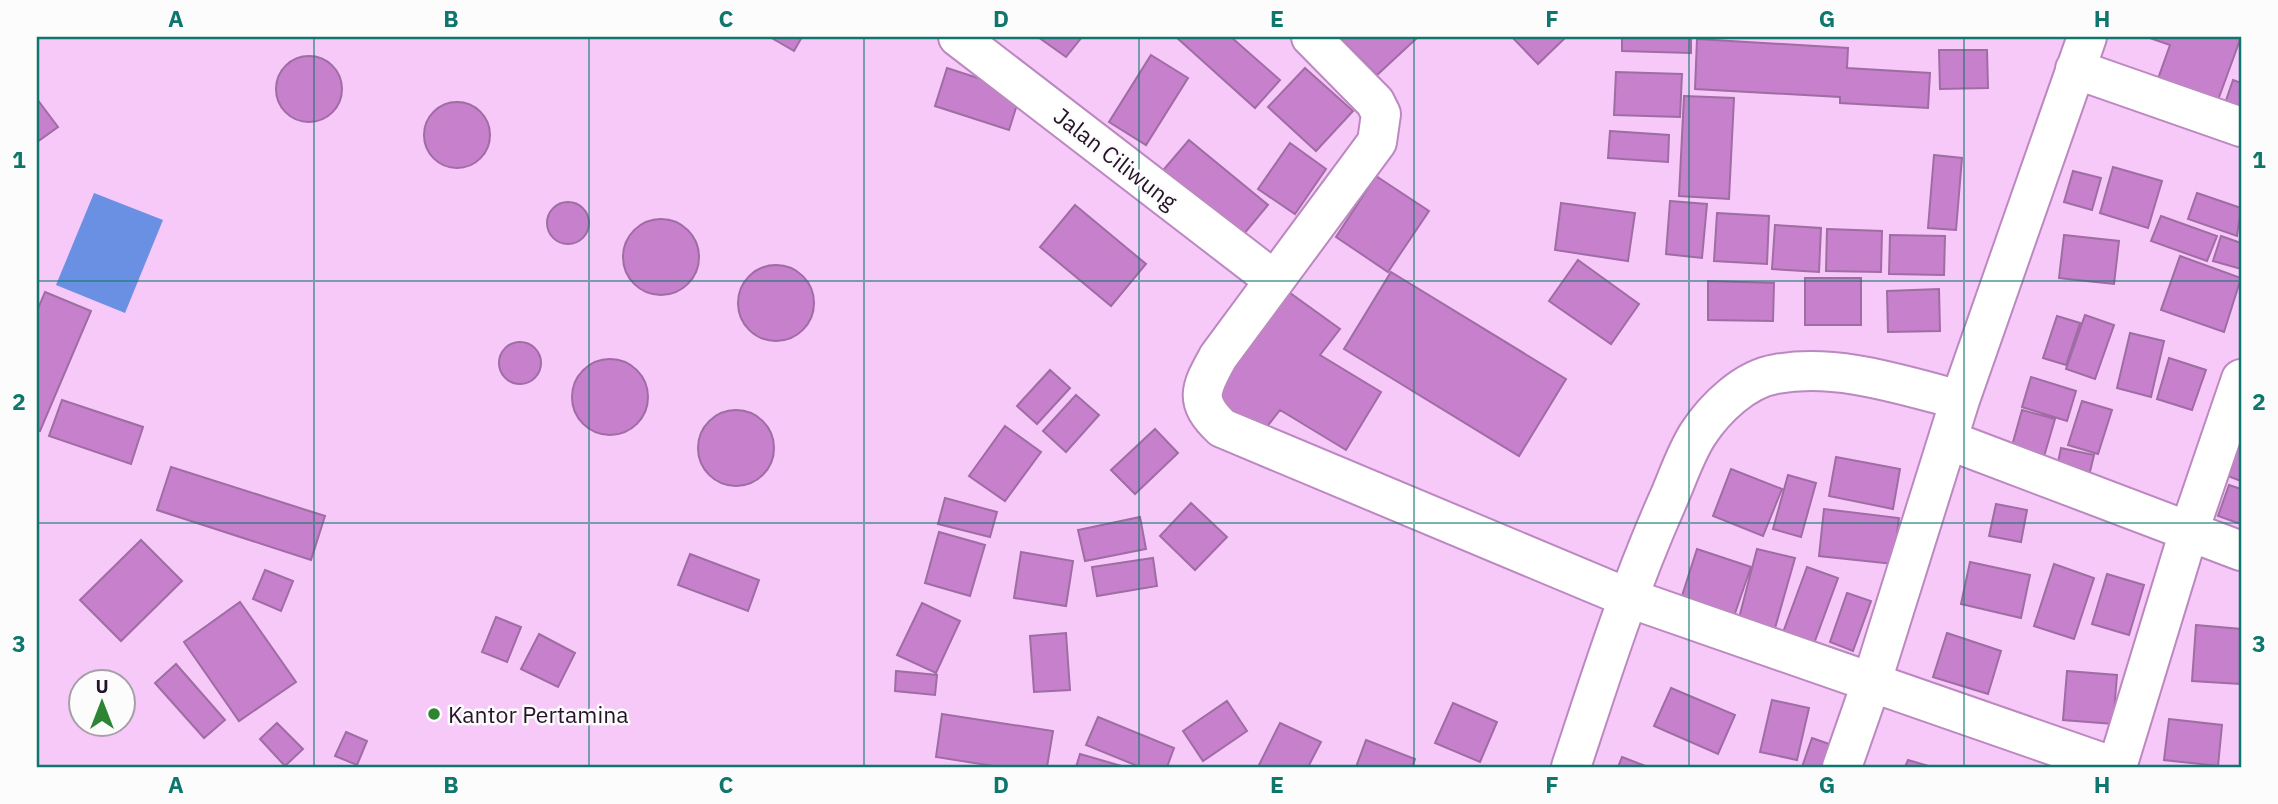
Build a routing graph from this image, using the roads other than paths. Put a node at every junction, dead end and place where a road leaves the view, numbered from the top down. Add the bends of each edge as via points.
1 (958, 37) edge
2 (1311, 37) edge
3 (2081, 53) edge
4 (2241, 127) edge
5 (1274, 280) junction
6 (2241, 379) edge
7 (1960, 400) junction
8 (1948, 440) junction
9 (2189, 531) junction
10 (2241, 551) edge
11 (1626, 597) junction
12 (1872, 681) junction
13 (1571, 767) edge
14 (1842, 767) edge
15 (2116, 767) edge

1 - 5 street, Jalan Ciliwung
2 - 5 street via 1375,102 1381,114 1379,135
3 - 4 street
3 - 7 street
5 - 11 street via 1203,384 1205,408 1222,428
6 - 9 street
7 - 8 street
7 - 11 street via 1886,380 1818,372 1774,374 1732,394 1698,434
8 - 9 street
8 - 12 street
9 - 10 street
9 - 15 street
11 - 12 street
11 - 13 street
12 - 14 street
12 - 15 street

